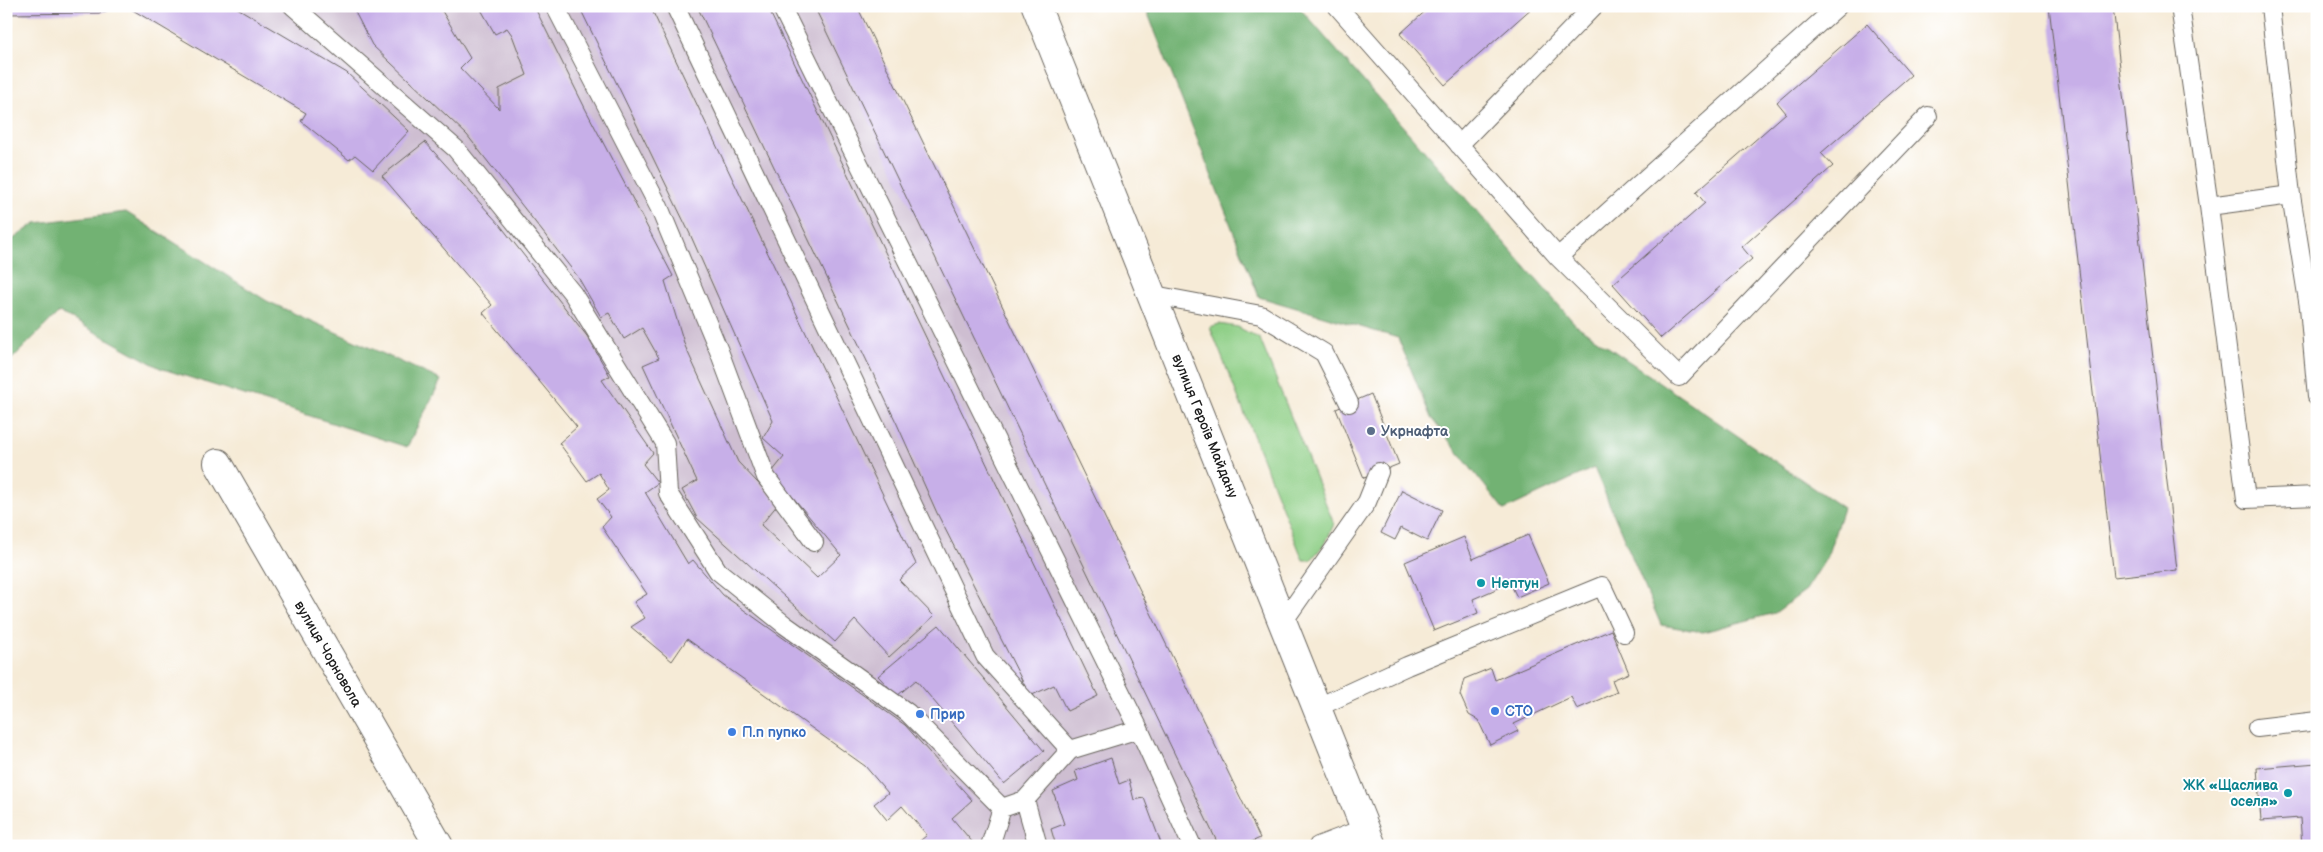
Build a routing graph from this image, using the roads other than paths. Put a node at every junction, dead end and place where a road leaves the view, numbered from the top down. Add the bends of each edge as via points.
1 (293, 6) edge
2 (555, 6) edge
3 (675, 6) edge
4 (781, 6) edge
5 (1036, 6) edge
6 (1337, 6) edge
7 (1594, 6) edge
8 (1838, 6) edge
9 (2180, 6) edge
10 (2270, 6) edge
11 (1819, 13) edge
12 (1928, 116) dead end
13 (1459, 145) junction
14 (2291, 195) junction
15 (2209, 206) junction
16 (1558, 257) junction
17 (1154, 295) junction
18 (2317, 397) edge
19 (1349, 404) dead end
20 (218, 463) dead end
21 (1380, 472) dead end
22 (2317, 496) edge
23 (814, 542) dead end
24 (1283, 622) junction
25 (1624, 633) dead end
26 (1316, 708) junction
27 (2317, 721) edge
28 (2257, 728) dead end
29 (1139, 729) junction
30 (1070, 750) junction
31 (1025, 800) junction
32 (1002, 808) junction
33 (1369, 837) edge
34 (439, 846) edge
35 (990, 846) edge
36 (1038, 846) edge
37 (1192, 846) edge
38 (1318, 846) edge

1 - 32 lane via 456,149 573,294 665,443 668,493 718,571 785,625 908,713
2 - 23 lane via 659,208 719,351 766,477
3 - 30 lane via 985,656
4 - 29 lane
5 - 17 main road, вулиця Героїв Майдану
6 - 13 lane
7 - 13 lane
8 - 11 lane
9 - 15 lane
10 - 14 lane
11 - 16 lane
12 - 16 lane via 1679,377
13 - 16 lane
14 - 15 lane
14 - 18 lane via 2309,307
15 - 22 lane via 2246,499
17 - 19 lane via 1261,315 1324,353
17 - 24 main road, вулиця Героїв Майдану
20 - 34 main road, вулиця Чорновола
21 - 24 lane via 1367,502
24 - 26 main road, вулиця Героїв Майдану
25 - 26 lane via 1602,586 1407,666
26 - 33 main road, вулиця Героїв Майдану
27 - 28 lane
29 - 30 lane
29 - 37 lane
30 - 31 lane
31 - 32 lane
31 - 36 lane
32 - 35 lane
33 - 38 lane

